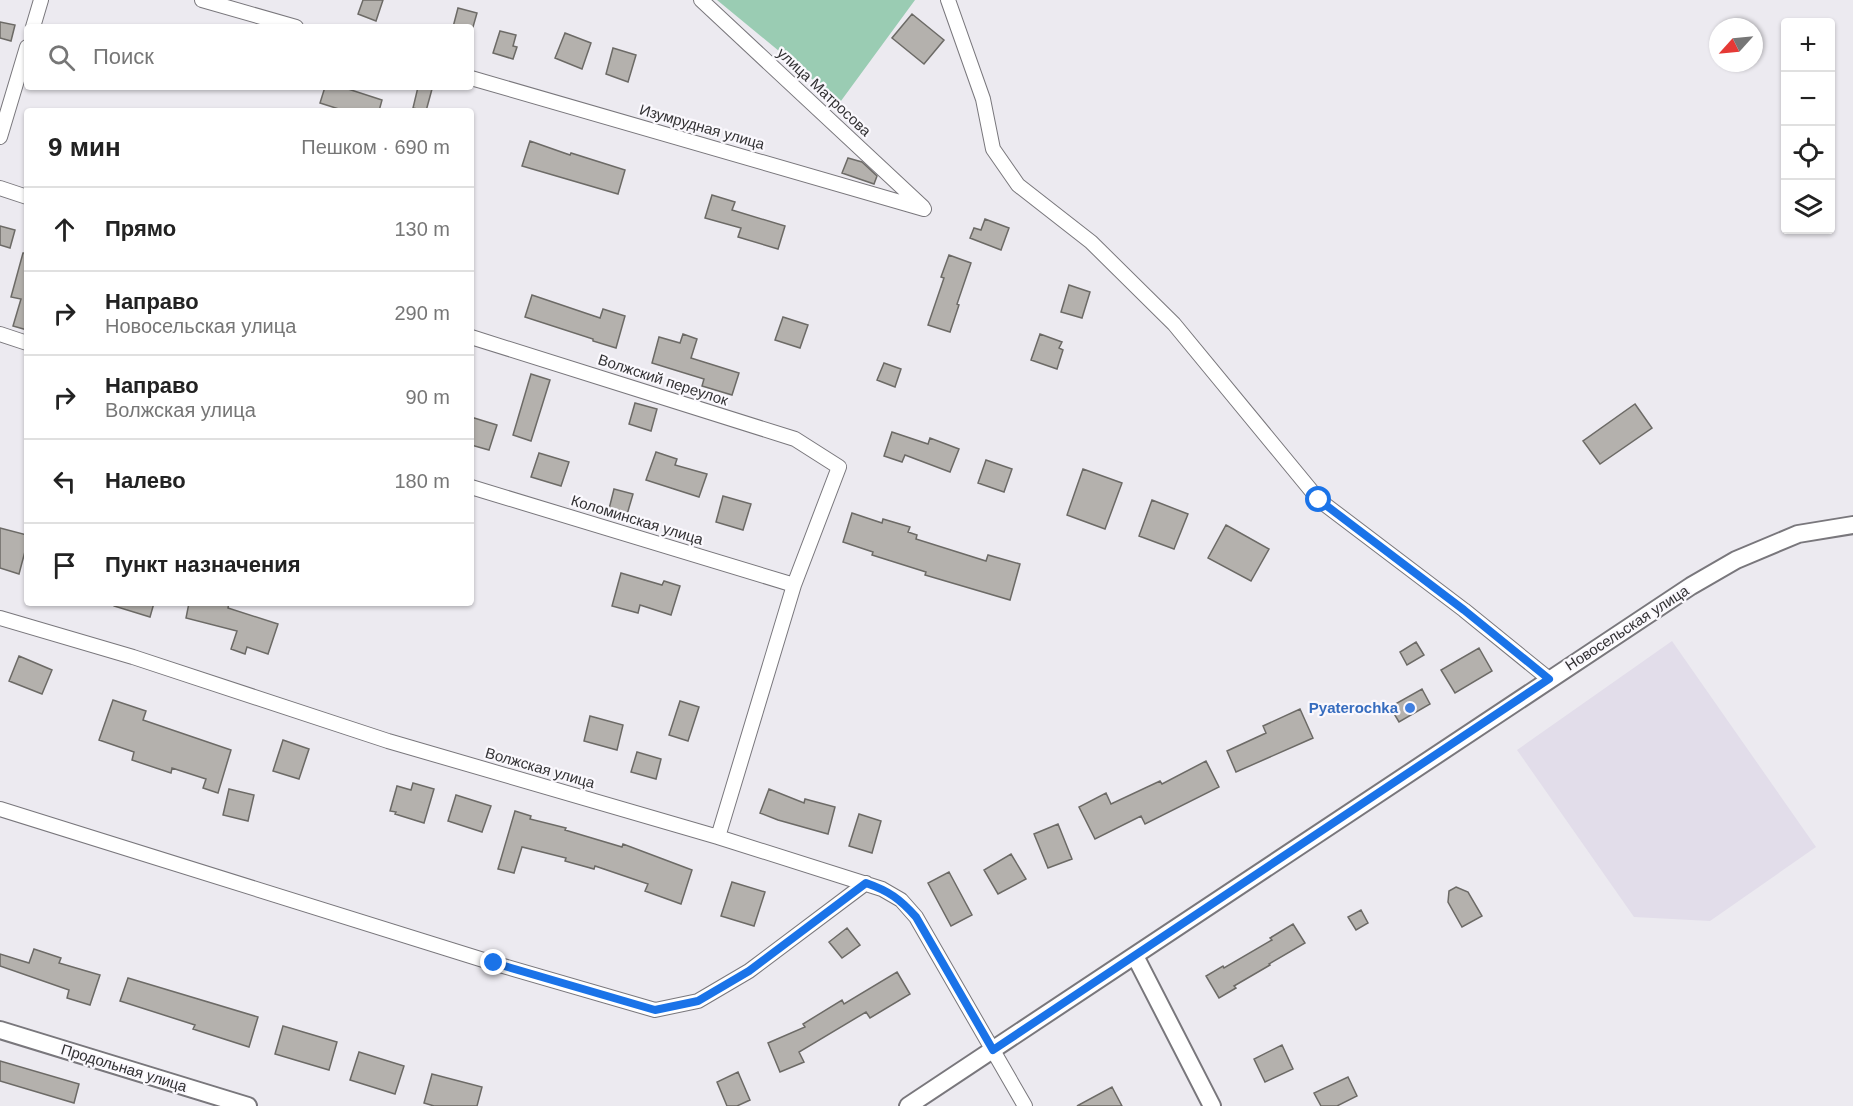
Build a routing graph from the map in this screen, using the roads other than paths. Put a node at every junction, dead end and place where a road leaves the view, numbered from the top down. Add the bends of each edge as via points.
1 (41, 0) edge
2 (202, 0) edge
3 (701, 0) edge
4 (948, 0) edge
5 (34, 24) edge
6 (286, 24) edge
7 (24, 57) edge
8 (474, 79) edge
9 (0, 137) edge
10 (0, 188) edge
11 (24, 196) edge
12 (924, 209) joint
13 (0, 334) edge
14 (474, 338) edge
15 (24, 342) edge
16 (474, 488) edge
17 (1853, 525) edge
18 (794, 585) junction
19 (0, 618) edge
20 (1549, 679) junction
21 (0, 809) edge
22 (718, 837) junction
23 (866, 883) junction
24 (1135, 956) junction
25 (0, 1030) edge
26 (993, 1050) junction
27 (248, 1106) edge
28 (908, 1106) edge
29 (1025, 1106) edge
30 (1212, 1106) edge

1 - 5 street
2 - 6 street
3 - 12 street, улица Матросова
4 - 20 street via 982,99 993,149 1018,185 1091,242 1174,324 1319,500
7 - 9 street
8 - 12 street, Изумрудная улица
10 - 11 street
13 - 15 street
14 - 18 street, Волжский переулок via 795,440 839,468
16 - 18 street, Коломинская улица
17 - 20 street, Новосельская улица via 1798,534 1736,560
18 - 22 street
19 - 22 street, Волжская улица via 133,657 388,741
20 - 24 street, Новосельская улица
21 - 23 street via 655,1010 698,1001 749,971
22 - 23 street, Волжская улица
23 - 26 street, Волжская улица via 901,900 916,917
24 - 26 street, Новосельская улица
24 - 30 street
25 - 27 street, Продольная улица
26 - 28 street, Новосельская улица
26 - 29 street, Волжская улица

